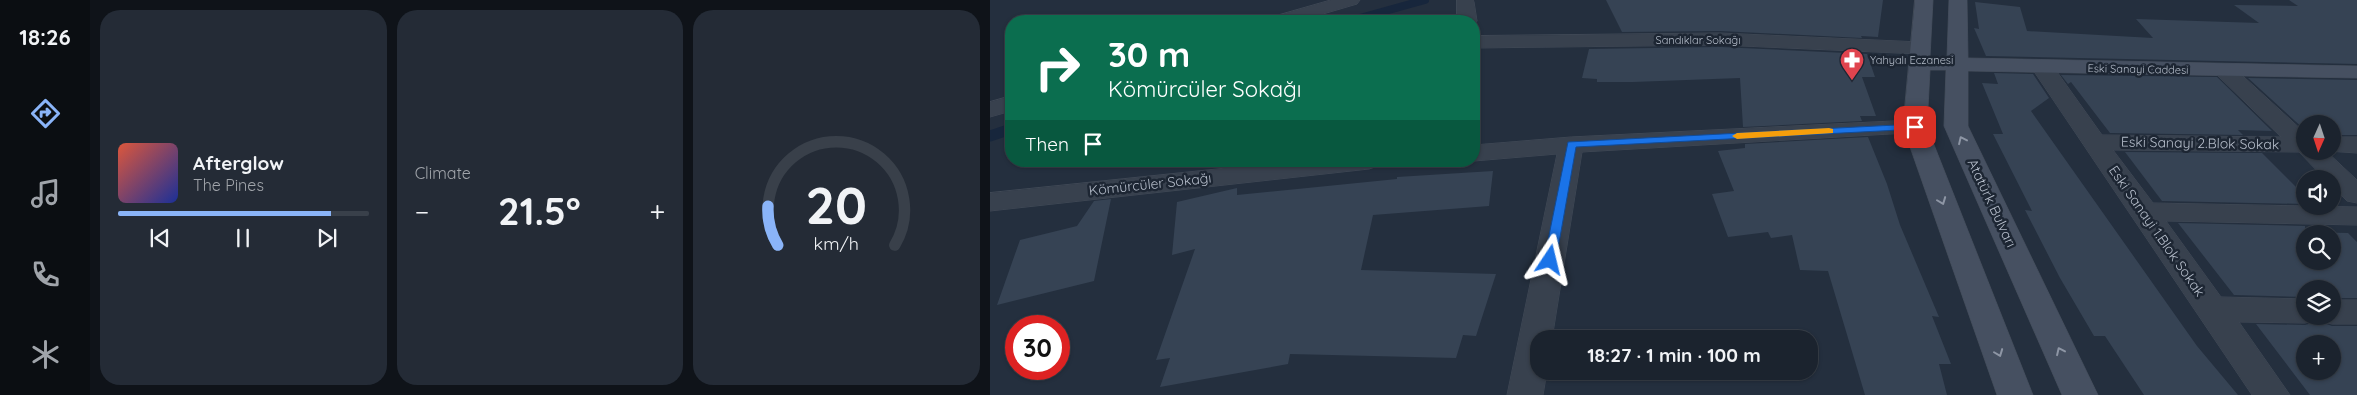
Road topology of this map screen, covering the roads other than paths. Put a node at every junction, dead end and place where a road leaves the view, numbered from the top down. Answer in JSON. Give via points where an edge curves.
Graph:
{"nodes":[{"id":1,"x":1351,"y":0,"type":"edge"},
{"id":2,"x":1924,"y":0,"type":"edge"},
{"id":3,"x":1958,"y":0,"type":"edge"},
{"id":4,"x":1465,"y":2,"type":"dead end"},
{"id":5,"x":1300,"y":15,"type":"edge"},
{"id":6,"x":1466,"y":15,"type":"edge"},
{"id":7,"x":1480,"y":43,"type":"edge"},
{"id":8,"x":1919,"y":56,"type":"junction"},
{"id":9,"x":1956,"y":64,"type":"junction"},
{"id":10,"x":2042,"y":67,"type":"junction"},
{"id":11,"x":2224,"y":71,"type":"junction"},
{"id":12,"x":2357,"y":72,"type":"edge"},
{"id":13,"x":1005,"y":105,"type":"edge"},
{"id":14,"x":990,"y":110,"type":"edge"},
{"id":15,"x":1915,"y":127,"type":"junction"},
{"id":16,"x":2296,"y":138,"type":"edge"},
{"id":17,"x":2095,"y":142,"type":"junction"},
{"id":18,"x":1571,"y":144,"type":"junction"},
{"id":19,"x":2341,"y":145,"type":"edge"},
{"id":20,"x":2357,"y":145,"type":"edge"},
{"id":21,"x":2296,"y":147,"type":"edge"},
{"id":22,"x":1480,"y":152,"type":"edge"},
{"id":23,"x":2320,"y":160,"type":"edge"},
{"id":24,"x":1276,"y":167,"type":"edge"},
{"id":25,"x":2357,"y":195,"type":"edge"},
{"id":26,"x":990,"y":202,"type":"edge"},
{"id":27,"x":2144,"y":212,"type":"junction"},
{"id":28,"x":2357,"y":216,"type":"edge"},
{"id":29,"x":2211,"y":308,"type":"junction"},
{"id":30,"x":2296,"y":311,"type":"edge"},
{"id":31,"x":2341,"y":312,"type":"edge"},
{"id":32,"x":2357,"y":312,"type":"edge"},
{"id":33,"x":1525,"y":395,"type":"edge"},
{"id":34,"x":2015,"y":395,"type":"edge"},
{"id":35,"x":2080,"y":395,"type":"edge"},
{"id":36,"x":2272,"y":395,"type":"edge"}],
"edges":[{"from":1,"to":5,"type":"street"},
{"from":2,"to":8,"type":"main road"},
{"from":3,"to":9,"type":"main road","name":"Atatürk Bulvarı"},
{"from":4,"to":6,"type":"street"},
{"from":7,"to":8,"type":"street","name":"Sandıklar Sokağı","via":[[1720,38]]},
{"from":8,"to":9,"type":"main road","name":"Eski Sanayi Caddesi"},
{"from":8,"to":15,"type":"main road"},
{"from":9,"to":10,"type":"main road","name":"Eski Sanayi Caddesi"},
{"from":35,"to":9,"type":"main road","name":"Atatürk Bulvarı","one_way":true,"via":[[1956,126]]},
{"from":10,"to":11,"type":"main road","name":"Eski Sanayi Caddesi"},
{"from":10,"to":17,"type":"street","name":"Eski Sanayi 1.Blok Sokak"},
{"from":11,"to":12,"type":"main road","name":"Eski Sanayi Caddesi"},
{"from":11,"to":16,"type":"street"},
{"from":13,"to":14,"type":"street"},
{"from":15,"to":18,"type":"street"},
{"from":15,"to":34,"type":"main road","one_way":true},
{"from":17,"to":21,"type":"street","name":"Eski Sanayi 2.Blok Sokak"},
{"from":17,"to":27,"type":"street","name":"Eski Sanayi 1.Blok Sokak"},
{"from":18,"to":22,"type":"street"},
{"from":18,"to":33,"type":"street"},
{"from":19,"to":20,"type":"street"},
{"from":23,"to":25,"type":"street"},
{"from":24,"to":26,"type":"street","name":"Kömürcüler Sokağı"},
{"from":27,"to":28,"type":"street"},
{"from":27,"to":29,"type":"street","name":"Eski Sanayi 1.Blok Sokak"},
{"from":29,"to":30,"type":"street"},
{"from":29,"to":36,"type":"street","name":"Eski Sanayi 1.Blok Sokak"},
{"from":31,"to":32,"type":"street"}]}
